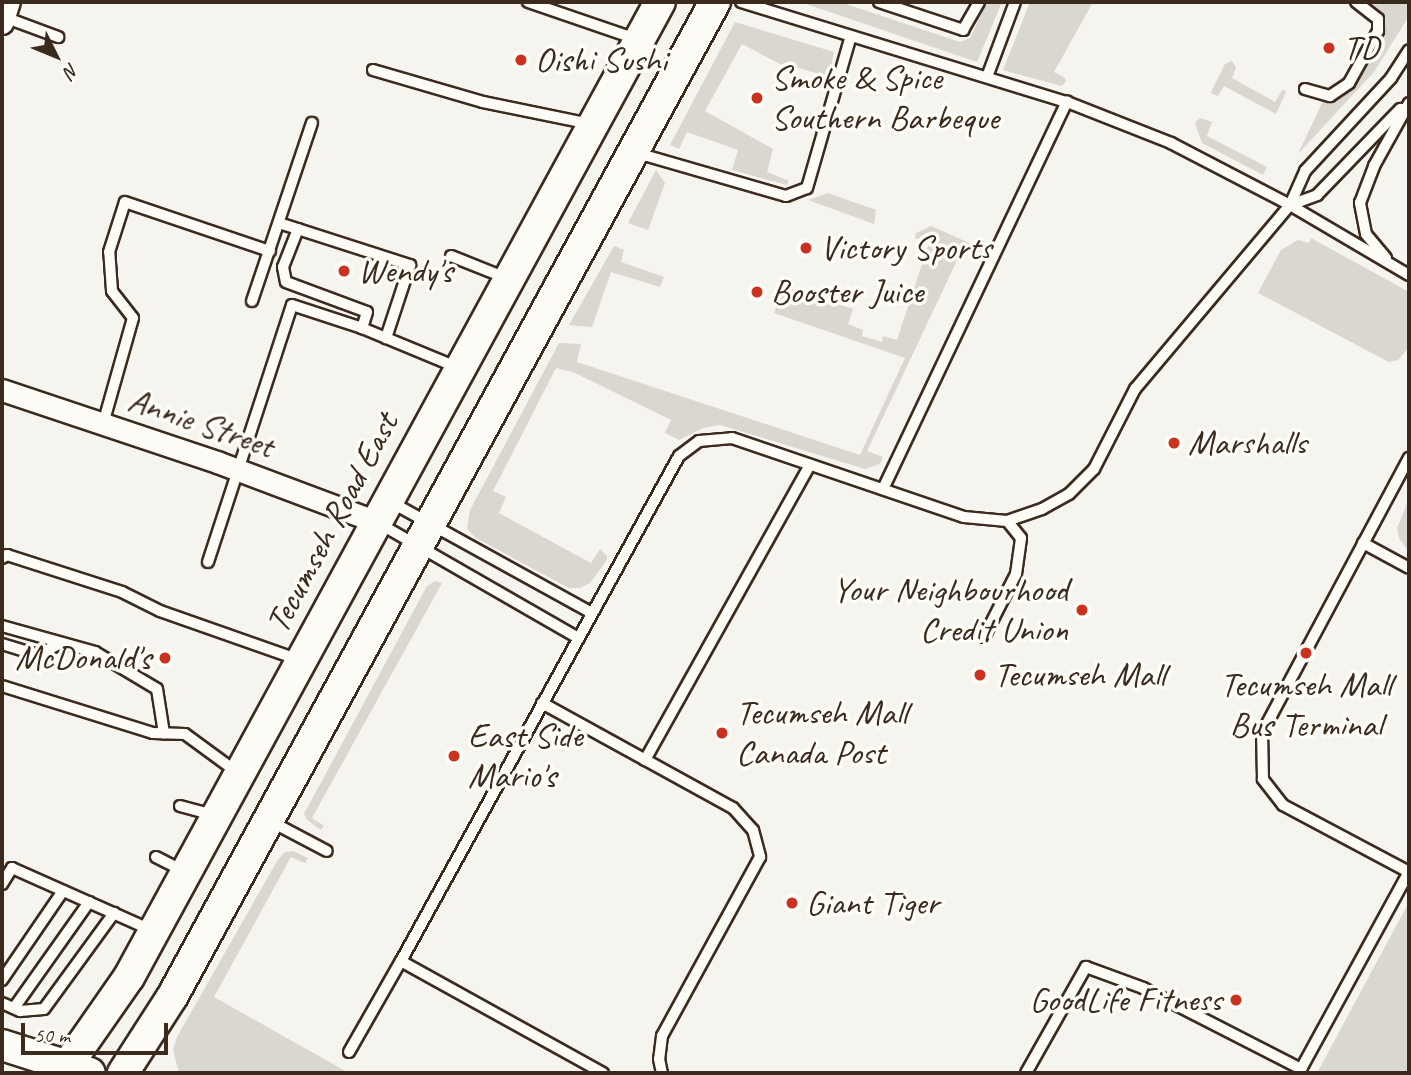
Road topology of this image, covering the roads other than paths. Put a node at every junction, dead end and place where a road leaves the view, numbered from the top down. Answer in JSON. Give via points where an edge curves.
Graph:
{"nodes":[{"id":1,"x":528,"y":2,"type":"edge"},
{"id":2,"x":660,"y":2,"type":"edge"},
{"id":3,"x":715,"y":2,"type":"edge"},
{"id":4,"x":741,"y":2,"type":"edge"},
{"id":5,"x":880,"y":2,"type":"edge"},
{"id":6,"x":979,"y":2,"type":"edge"},
{"id":7,"x":1015,"y":2,"type":"edge"},
{"id":8,"x":1356,"y":2,"type":"edge"},
{"id":9,"x":5,"y":14,"type":"edge"},
{"id":10,"x":851,"y":36,"type":"junction"},
{"id":11,"x":58,"y":37,"type":"dead end"},
{"id":12,"x":639,"y":40,"type":"junction"},
{"id":13,"x":1409,"y":50,"type":"edge"},
{"id":14,"x":373,"y":70,"type":"dead end"},
{"id":15,"x":987,"y":77,"type":"junction"},
{"id":16,"x":1304,"y":89,"type":"dead end"},
{"id":17,"x":1409,"y":101,"type":"edge"},
{"id":18,"x":1067,"y":102,"type":"junction"},
{"id":19,"x":312,"y":123,"type":"dead end"},
{"id":20,"x":593,"y":124,"type":"junction"},
{"id":21,"x":633,"y":152,"type":"junction"},
{"id":22,"x":1290,"y":205,"type":"junction"},
{"id":23,"x":279,"y":223,"type":"junction"},
{"id":24,"x":298,"y":229,"type":"junction"},
{"id":25,"x":270,"y":251,"type":"junction"},
{"id":26,"x":451,"y":256,"type":"dead end"},
{"id":27,"x":1390,"y":263,"type":"junction"},
{"id":28,"x":1409,"y":275,"type":"edge"},
{"id":29,"x":509,"y":279,"type":"junction"},
{"id":30,"x":252,"y":301,"type":"dead end"},
{"id":31,"x":362,"y":328,"type":"junction"},
{"id":32,"x":386,"y":338,"type":"junction"},
{"id":33,"x":460,"y":368,"type":"junction"},
{"id":34,"x":2,"y":390,"type":"edge"},
{"id":35,"x":103,"y":424,"type":"junction"},
{"id":36,"x":1409,"y":458,"type":"edge"},
{"id":37,"x":810,"y":465,"type":"junction"},
{"id":38,"x":238,"y":470,"type":"junction"},
{"id":39,"x":883,"y":489,"type":"junction"},
{"id":40,"x":383,"y":512,"type":"junction"},
{"id":41,"x":1007,"y":520,"type":"junction"},
{"id":42,"x":423,"y":536,"type":"junction"},
{"id":43,"x":1363,"y":543,"type":"junction"},
{"id":44,"x":2,"y":558,"type":"edge"},
{"id":45,"x":208,"y":562,"type":"dead end"},
{"id":46,"x":1409,"y":568,"type":"edge"},
{"id":47,"x":592,"y":612,"type":"junction"},
{"id":48,"x":2,"y":626,"type":"edge"},
{"id":49,"x":984,"y":637,"type":"dead end"},
{"id":50,"x":578,"y":638,"type":"junction"},
{"id":51,"x":59,"y":643,"type":"junction"},
{"id":52,"x":2,"y":644,"type":"edge"},
{"id":53,"x":301,"y":661,"type":"junction"},
{"id":54,"x":2,"y":686,"type":"edge"},
{"id":55,"x":542,"y":703,"type":"junction"},
{"id":56,"x":164,"y":733,"type":"junction"},
{"id":57,"x":645,"y":760,"type":"junction"},
{"id":58,"x":240,"y":774,"type":"junction"},
{"id":59,"x":180,"y":806,"type":"dead end"},
{"id":60,"x":217,"y":816,"type":"junction"},
{"id":61,"x":268,"y":820,"type":"junction"},
{"id":62,"x":327,"y":851,"type":"dead end"},
{"id":63,"x":156,"y":857,"type":"dead end"},
{"id":64,"x":7,"y":865,"type":"edge"},
{"id":65,"x":1409,"y":872,"type":"edge"},
{"id":66,"x":186,"y":873,"type":"junction"},
{"id":67,"x":2,"y":884,"type":"edge"},
{"id":68,"x":63,"y":891,"type":"junction"},
{"id":69,"x":89,"y":902,"type":"junction"},
{"id":70,"x":114,"y":913,"type":"junction"},
{"id":71,"x":154,"y":932,"type":"junction"},
{"id":72,"x":401,"y":961,"type":"junction"},
{"id":73,"x":2,"y":980,"type":"edge"},
{"id":74,"x":2,"y":1003,"type":"edge"},
{"id":75,"x":14,"y":1008,"type":"junction"},
{"id":76,"x":2,"y":1045,"type":"edge"},
{"id":77,"x":349,"y":1052,"type":"dead end"},
{"id":78,"x":73,"y":1070,"type":"edge"},
{"id":79,"x":1300,"y":1071,"type":"edge"},
{"id":80,"x":599,"y":1072,"type":"edge"},
{"id":81,"x":123,"y":1073,"type":"edge"},
{"id":82,"x":662,"y":1073,"type":"edge"},
{"id":83,"x":1026,"y":1073,"type":"edge"}],
"edges":[{"from":1,"to":12,"type":"lane"},
{"from":2,"to":12,"type":"main road","name":"Tecumseh Road East"},
{"from":3,"to":21,"type":"main road"},
{"from":4,"to":10,"type":"lane"},
{"from":5,"to":6,"type":"lane","via":[[963,30]]},
{"from":7,"to":15,"type":"lane"},
{"from":8,"to":16,"type":"lane","via":[[1378,19],[1378,31],[1349,83],[1331,96]]},
{"from":9,"to":11,"type":"lane"},
{"from":10,"to":15,"type":"lane"},
{"from":10,"to":21,"type":"lane","via":[[807,188],[786,196]]},
{"from":12,"to":20,"type":"main road","name":"Tecumseh Road East"},
{"from":13,"to":22,"type":"lane","via":[[1391,78],[1305,172]]},
{"from":14,"to":20,"type":"lane","via":[[483,102]]},
{"from":15,"to":18,"type":"lane"},
{"from":17,"to":22,"type":"lane","via":[[1317,195]]},
{"from":17,"to":27,"type":"lane","via":[[1360,203],[1366,234]]},
{"from":18,"to":22,"type":"lane","via":[[1171,143]]},
{"from":18,"to":39,"type":"lane"},
{"from":19,"to":23,"type":"lane"},
{"from":20,"to":29,"type":"main road","name":"Tecumseh Road East"},
{"from":21,"to":42,"type":"main road"},
{"from":22,"to":27,"type":"lane"},
{"from":22,"to":41,"type":"lane","via":[[1135,389],[1094,469],[1069,494]]},
{"from":23,"to":24,"type":"lane"},
{"from":23,"to":25,"type":"lane"},
{"from":24,"to":31,"type":"lane","via":[[283,267],[286,282],[367,312]]},
{"from":24,"to":32,"type":"lane","via":[[410,265]]},
{"from":25,"to":30,"type":"lane"},
{"from":25,"to":35,"type":"lane","via":[[125,202],[109,251],[111,291],[133,318]]},
{"from":26,"to":29,"type":"lane"},
{"from":27,"to":28,"type":"lane"},
{"from":29,"to":33,"type":"main road","name":"Tecumseh Road East"},
{"from":31,"to":32,"type":"lane"},
{"from":31,"to":38,"type":"lane","via":[[292,305]]},
{"from":32,"to":33,"type":"lane"},
{"from":33,"to":40,"type":"main road","name":"Tecumseh Road East"},
{"from":34,"to":35,"type":"street","name":"Annie Street"},
{"from":35,"to":38,"type":"street","name":"Annie Street"},
{"from":36,"to":43,"type":"lane"},
{"from":37,"to":39,"type":"lane"},
{"from":37,"to":47,"type":"lane","via":[[732,438],[699,441],[679,456]]},
{"from":37,"to":57,"type":"lane"},
{"from":38,"to":40,"type":"street","name":"Annie Street"},
{"from":38,"to":45,"type":"lane"},
{"from":39,"to":41,"type":"lane","via":[[964,517]]},
{"from":40,"to":42,"type":"lane"},
{"from":40,"to":42,"type":"lane"},
{"from":40,"to":53,"type":"main road","name":"Tecumseh Road East"},
{"from":41,"to":49,"type":"lane","via":[[1021,538],[1016,574]]},
{"from":42,"to":47,"type":"lane"},
{"from":42,"to":50,"type":"lane"},
{"from":42,"to":61,"type":"main road"},
{"from":43,"to":46,"type":"lane"},
{"from":43,"to":65,"type":"lane","via":[[1262,733],[1263,779],[1283,805]]},
{"from":44,"to":53,"type":"lane","via":[[8,555],[122,592],[160,611]]},
{"from":47,"to":50,"type":"lane"},
{"from":48,"to":51,"type":"lane"},
{"from":50,"to":55,"type":"lane"},
{"from":51,"to":52,"type":"lane","via":[[38,655]]},
{"from":51,"to":56,"type":"lane","via":[[95,652],[157,689]]},
{"from":53,"to":58,"type":"main road","name":"Tecumseh Road East"},
{"from":54,"to":56,"type":"lane"},
{"from":55,"to":57,"type":"lane"},
{"from":55,"to":72,"type":"lane"},
{"from":56,"to":58,"type":"lane","via":[[185,733]]},
{"from":57,"to":82,"type":"lane","via":[[733,808],[753,830],[760,857],[663,1035]]},
{"from":58,"to":60,"type":"main road","name":"Tecumseh Road East"},
{"from":59,"to":60,"type":"lane"},
{"from":60,"to":66,"type":"main road","name":"Tecumseh Road East"},
{"from":61,"to":62,"type":"lane"},
{"from":61,"to":81,"type":"main road","via":[[172,997]]},
{"from":63,"to":66,"type":"lane"},
{"from":64,"to":67,"type":"lane"},
{"from":64,"to":68,"type":"lane"},
{"from":65,"to":79,"type":"lane"},
{"from":66,"to":71,"type":"main road","name":"Tecumseh Road East"},
{"from":68,"to":69,"type":"lane"},
{"from":68,"to":73,"type":"lane"},
{"from":69,"to":70,"type":"lane"},
{"from":69,"to":75,"type":"lane"},
{"from":70,"to":71,"type":"lane"},
{"from":70,"to":75,"type":"lane","via":[[44,1009]]},
{"from":71,"to":78,"type":"main road","name":"Tecumseh Road East"},
{"from":72,"to":77,"type":"lane"},
{"from":72,"to":80,"type":"lane"},
{"from":74,"to":75,"type":"lane"},
{"from":76,"to":78,"type":"main road"},
{"from":79,"to":83,"type":"lane","via":[[1143,988],[1086,967]]}]}
